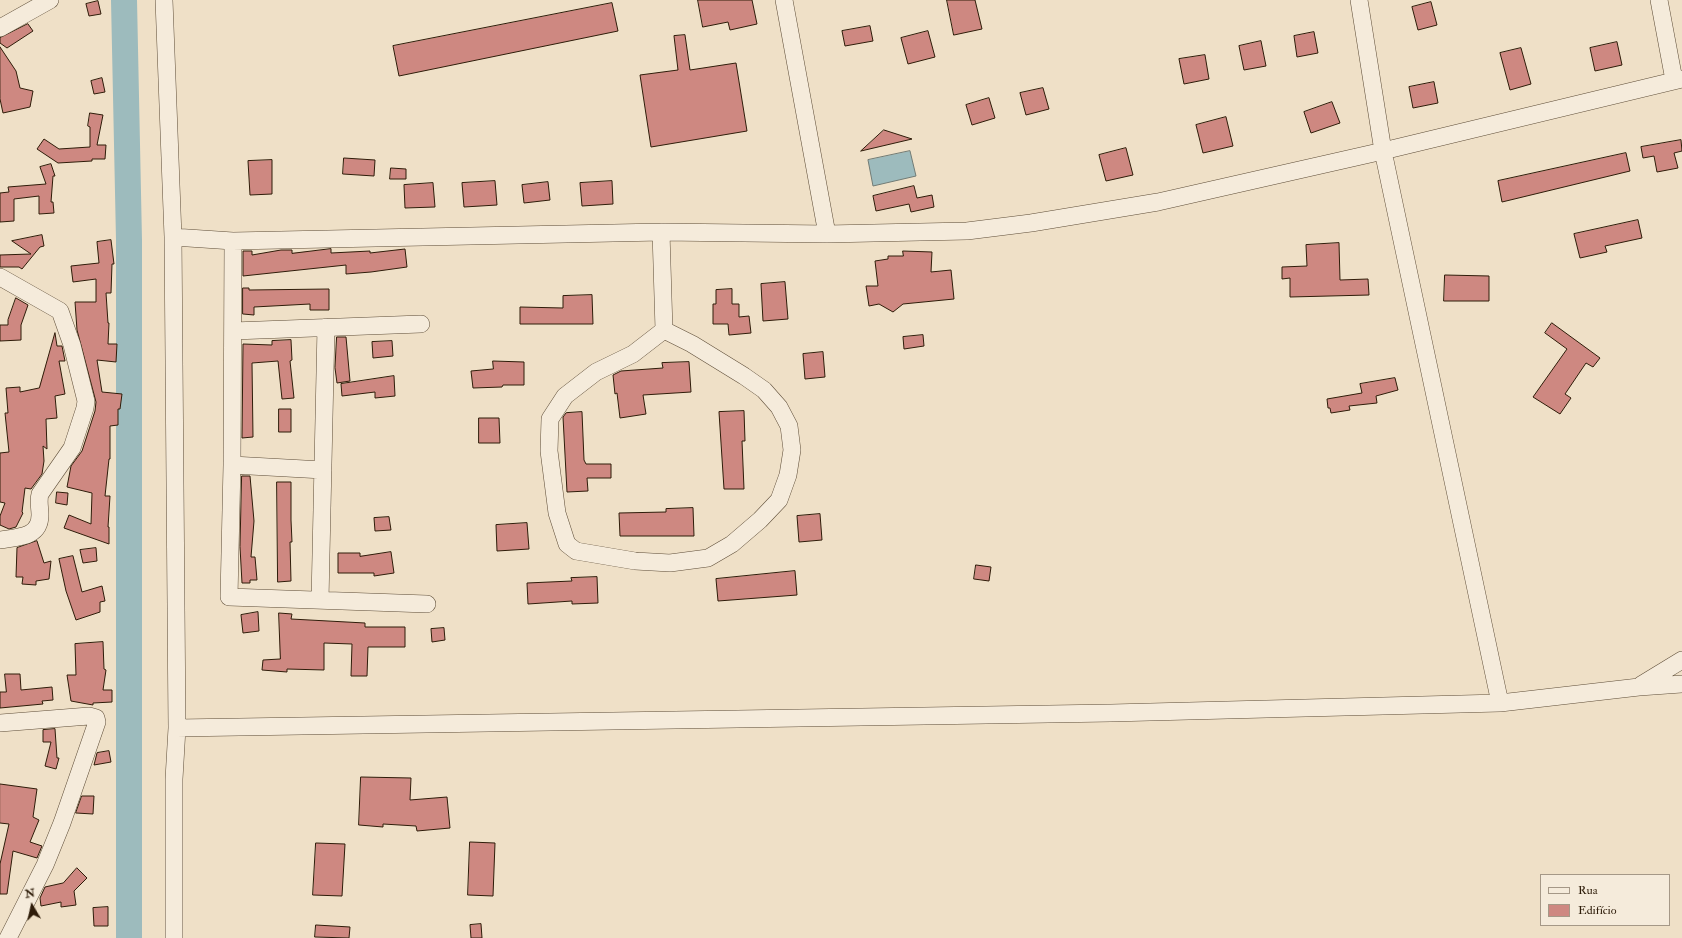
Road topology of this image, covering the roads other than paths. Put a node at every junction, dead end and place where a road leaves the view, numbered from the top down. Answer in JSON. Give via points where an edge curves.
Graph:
{"nodes":[{"id":1,"x":50,"y":0,"type":"edge"},
{"id":2,"x":164,"y":0,"type":"edge"},
{"id":3,"x":784,"y":0,"type":"edge"},
{"id":4,"x":1359,"y":0,"type":"edge"},
{"id":5,"x":1659,"y":0,"type":"edge"},
{"id":6,"x":0,"y":28,"type":"edge"},
{"id":7,"x":1678,"y":80,"type":"edge"},
{"id":8,"x":1383,"y":151,"type":"junction"},
{"id":9,"x":661,"y":232,"type":"junction"},
{"id":10,"x":827,"y":234,"type":"junction"},
{"id":11,"x":173,"y":237,"type":"junction"},
{"id":12,"x":233,"y":240,"type":"junction"},
{"id":13,"x":0,"y":277,"type":"edge"},
{"id":14,"x":421,"y":324,"type":"dead end"},
{"id":15,"x":326,"y":327,"type":"junction"},
{"id":16,"x":664,"y":330,"type":"junction"},
{"id":17,"x":233,"y":331,"type":"junction"},
{"id":18,"x":232,"y":465,"type":"junction"},
{"id":19,"x":323,"y":470,"type":"junction"},
{"id":20,"x":0,"y":540,"type":"edge"},
{"id":21,"x":320,"y":600,"type":"junction"},
{"id":22,"x":427,"y":604,"type":"dead end"},
{"id":23,"x":1682,"y":660,"type":"edge"},
{"id":24,"x":1682,"y":684,"type":"edge"},
{"id":25,"x":1639,"y":686,"type":"junction"},
{"id":26,"x":1500,"y":703,"type":"junction"},
{"id":27,"x":0,"y":723,"type":"edge"},
{"id":28,"x":177,"y":728,"type":"junction"},
{"id":29,"x":8,"y":938,"type":"edge"},
{"id":30,"x":174,"y":938,"type":"edge"}],
"edges":[{"from":1,"to":6,"type":"street"},
{"from":2,"to":11,"type":"street"},
{"from":3,"to":10,"type":"street"},
{"from":4,"to":8,"type":"street"},
{"from":5,"to":7,"type":"street"},
{"from":7,"to":8,"type":"street"},
{"from":8,"to":10,"type":"street","via":[[1158,202],[1031,224],[967,232]]},
{"from":8,"to":26,"type":"street"},
{"from":9,"to":10,"type":"street"},
{"from":9,"to":12,"type":"street"},
{"from":9,"to":16,"type":"street"},
{"from":11,"to":12,"type":"street"},
{"from":11,"to":28,"type":"street"},
{"from":12,"to":17,"type":"street"},
{"from":13,"to":20,"type":"street","via":[[60,311],[72,345],[86,401],[72,448],[40,494],[38,526],[30,535]]},
{"from":14,"to":15,"type":"street"},
{"from":15,"to":17,"type":"street"},
{"from":15,"to":19,"type":"street"},
{"from":16,"to":16,"type":"street","via":[[744,376],[764,390],[779,407],[789,426],[792,450],[788,475],[779,500],[732,544],[708,558],[670,563],[635,561],[576,551],[567,544],[557,513],[549,451],[550,419],[565,396],[596,372],[633,354]]},
{"from":17,"to":18,"type":"street"},
{"from":18,"to":19,"type":"street"},
{"from":18,"to":21,"type":"street","via":[[228,598]]},
{"from":19,"to":21,"type":"street"},
{"from":21,"to":22,"type":"street"},
{"from":23,"to":25,"type":"street"},
{"from":24,"to":25,"type":"street"},
{"from":25,"to":26,"type":"street"},
{"from":26,"to":28,"type":"street","via":[[1095,714]]},
{"from":27,"to":29,"type":"street","via":[[89,716],[96,718],[97,722],[45,865]]},
{"from":28,"to":30,"type":"street","via":[[174,779]]}]}
